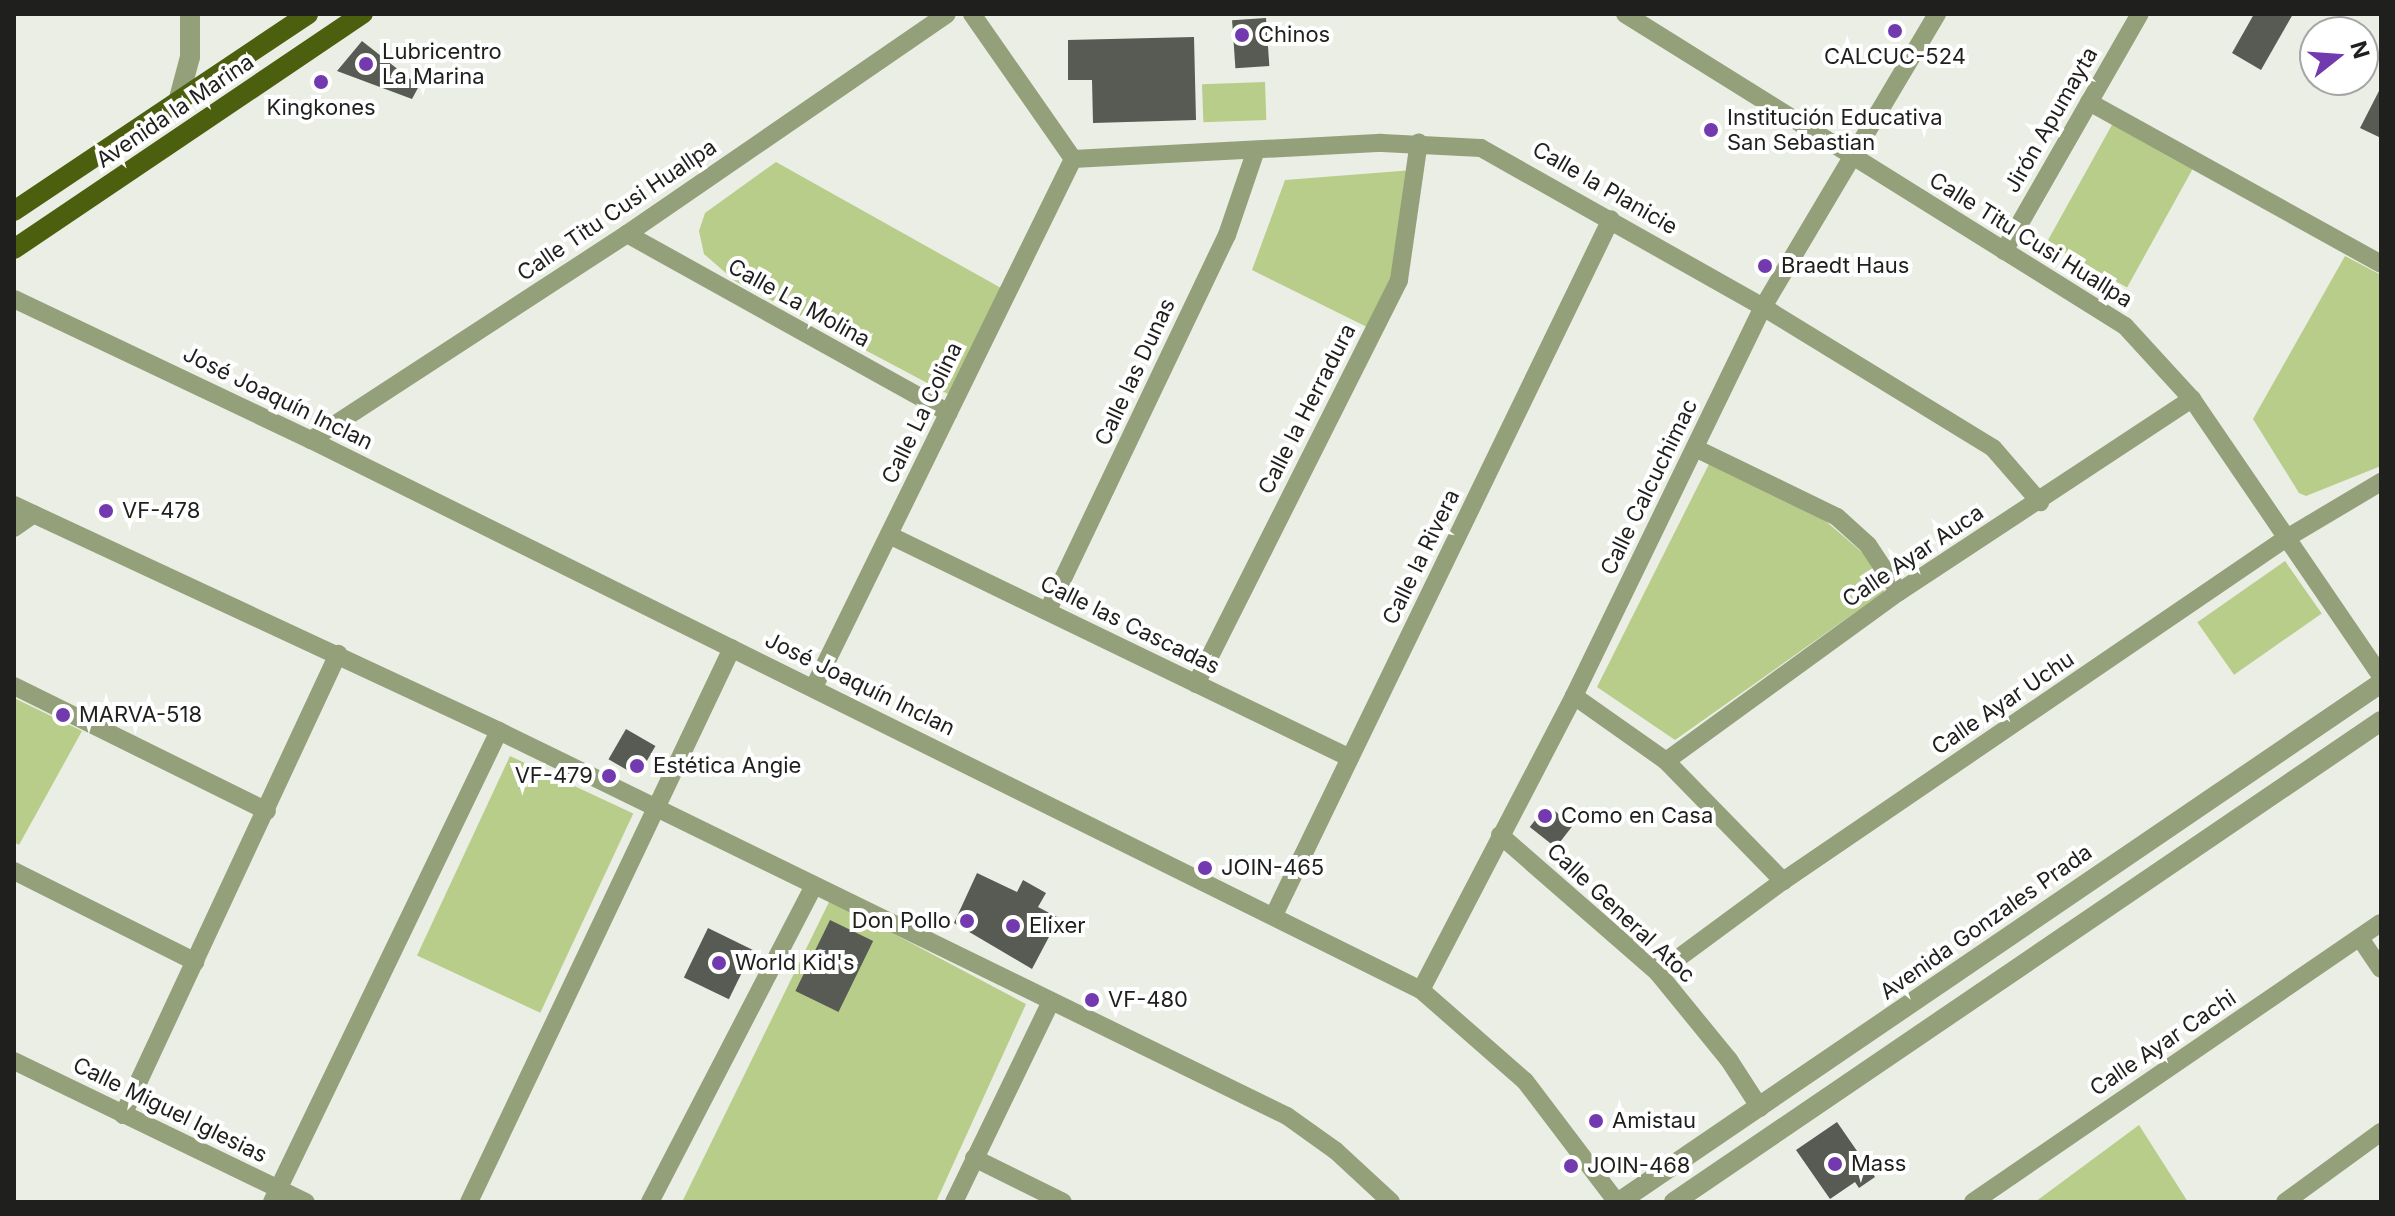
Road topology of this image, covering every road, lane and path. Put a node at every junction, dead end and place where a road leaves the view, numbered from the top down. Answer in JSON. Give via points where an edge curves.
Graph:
{"nodes":[{"id":1,"x":190,"y":14,"type":"edge"},
{"id":2,"x":308,"y":14,"type":"edge"},
{"id":3,"x":363,"y":14,"type":"edge"},
{"id":4,"x":947,"y":14,"type":"edge"},
{"id":5,"x":972,"y":14,"type":"edge"},
{"id":6,"x":1625,"y":14,"type":"edge"},
{"id":7,"x":1937,"y":14,"type":"edge"},
{"id":8,"x":2140,"y":14,"type":"edge"},
{"id":9,"x":178,"y":102,"type":"junction"},
{"id":10,"x":2089,"y":102,"type":"junction"},
{"id":11,"x":1419,"y":142,"type":"junction"},
{"id":12,"x":1256,"y":150,"type":"junction"},
{"id":13,"x":1850,"y":157,"type":"junction"},
{"id":14,"x":1073,"y":159,"type":"junction"},
{"id":15,"x":14,"y":211,"type":"edge"},
{"id":16,"x":1611,"y":219,"type":"junction"},
{"id":17,"x":627,"y":234,"type":"junction"},
{"id":18,"x":14,"y":249,"type":"edge"},
{"id":19,"x":2004,"y":251,"type":"junction"},
{"id":20,"x":2381,"y":264,"type":"edge"},
{"id":21,"x":14,"y":299,"type":"edge"},
{"id":22,"x":1763,"y":307,"type":"junction"},
{"id":23,"x":2192,"y":399,"type":"junction"},
{"id":24,"x":948,"y":413,"type":"junction"},
{"id":25,"x":311,"y":440,"type":"junction"},
{"id":26,"x":1695,"y":448,"type":"junction"},
{"id":27,"x":2381,"y":482,"type":"edge"},
{"id":28,"x":2040,"y":502,"type":"junction"},
{"id":29,"x":14,"y":505,"type":"edge"},
{"id":30,"x":34,"y":514,"type":"junction"},
{"id":31,"x":14,"y":528,"type":"edge"},
{"id":32,"x":889,"y":535,"type":"junction"},
{"id":33,"x":2285,"y":539,"type":"junction"},
{"id":34,"x":1899,"y":592,"type":"junction"},
{"id":35,"x":1048,"y":610,"type":"junction"},
{"id":36,"x":732,"y":648,"type":"junction"},
{"id":37,"x":338,"y":654,"type":"junction"},
{"id":38,"x":2381,"y":676,"type":"edge"},
{"id":39,"x":2381,"y":683,"type":"edge"},
{"id":40,"x":1196,"y":684,"type":"junction"},
{"id":41,"x":14,"y":686,"type":"edge"},
{"id":42,"x":814,"y":687,"type":"junction"},
{"id":43,"x":1574,"y":696,"type":"junction"},
{"id":44,"x":2381,"y":721,"type":"edge"},
{"id":45,"x":499,"y":731,"type":"junction"},
{"id":46,"x":1350,"y":758,"type":"junction"},
{"id":47,"x":1666,"y":761,"type":"junction"},
{"id":48,"x":652,"y":809,"type":"junction"},
{"id":49,"x":267,"y":811,"type":"junction"},
{"id":50,"x":1500,"y":835,"type":"junction"},
{"id":51,"x":14,"y":871,"type":"edge"},
{"id":52,"x":1783,"y":881,"type":"junction"},
{"id":53,"x":813,"y":888,"type":"junction"},
{"id":54,"x":1274,"y":915,"type":"junction"},
{"id":55,"x":2381,"y":923,"type":"edge"},
{"id":56,"x":2360,"y":938,"type":"junction"},
{"id":57,"x":196,"y":962,"type":"junction"},
{"id":58,"x":2381,"y":969,"type":"edge"},
{"id":59,"x":1658,"y":973,"type":"junction"},
{"id":60,"x":1421,"y":990,"type":"junction"},
{"id":61,"x":1050,"y":1003,"type":"junction"},
{"id":62,"x":14,"y":1061,"type":"edge"},
{"id":63,"x":1760,"y":1108,"type":"junction"},
{"id":64,"x":123,"y":1115,"type":"junction"},
{"id":65,"x":2381,"y":1132,"type":"edge"},
{"id":66,"x":974,"y":1158,"type":"junction"},
{"id":67,"x":275,"y":1195,"type":"edge"},
{"id":68,"x":306,"y":1202,"type":"edge"},
{"id":69,"x":469,"y":1202,"type":"edge"},
{"id":70,"x":650,"y":1202,"type":"edge"},
{"id":71,"x":954,"y":1202,"type":"edge"},
{"id":72,"x":1063,"y":1202,"type":"edge"},
{"id":73,"x":1391,"y":1202,"type":"edge"},
{"id":74,"x":1618,"y":1202,"type":"edge"},
{"id":75,"x":1674,"y":1202,"type":"edge"},
{"id":76,"x":1973,"y":1202,"type":"edge"},
{"id":77,"x":2285,"y":1202,"type":"edge"}],
"edges":[{"from":1,"to":9,"type":"street","via":[[190,57]]},
{"from":2,"to":9,"type":"main road","name":"Avenida la Marina"},
{"from":3,"to":18,"type":"main road","name":"Avenida la Marina"},
{"from":4,"to":17,"type":"street","name":"Calle Titu Cusi Huallpa"},
{"from":5,"to":14,"type":"street"},
{"from":6,"to":13,"type":"street","name":"Calle Titu Cusi Huallpa"},
{"from":7,"to":13,"type":"street","name":"Calle Calcuchimac"},
{"from":8,"to":10,"type":"street","name":"Jirón Apumayta"},
{"from":9,"to":15,"type":"main road","name":"Avenida la Marina"},
{"from":10,"to":19,"type":"street","name":"Jirón Apumayta"},
{"from":10,"to":20,"type":"street"},
{"from":11,"to":12,"type":"street","name":"Calle la Planicie"},
{"from":11,"to":16,"type":"street","name":"Calle la Planicie","via":[[1461,144],[1501,156]]},
{"from":11,"to":40,"type":"street","name":"Calle la Herradura","via":[[1399,280]]},
{"from":12,"to":14,"type":"street","name":"Calle la Planicie"},
{"from":12,"to":35,"type":"street","name":"Calle las Dunas","via":[[1227,235]]},
{"from":13,"to":19,"type":"street","name":"Calle Titu Cusi Huallpa"},
{"from":13,"to":22,"type":"street","name":"Calle Calcuchimac"},
{"from":14,"to":24,"type":"street","name":"Calle La Colina"},
{"from":16,"to":22,"type":"street","name":"Calle la Planicie"},
{"from":16,"to":46,"type":"street","name":"Calle la Rivera"},
{"from":17,"to":24,"type":"street","name":"Calle La Molina"},
{"from":17,"to":25,"type":"street","name":"Calle Titu Cusi Huallpa"},
{"from":19,"to":23,"type":"street","name":"Calle Titu Cusi Huallpa","via":[[2125,326]]},
{"from":21,"to":25,"type":"street","name":"José Joaquín Inclan"},
{"from":22,"to":26,"type":"street","name":"Calle Calcuchimac"},
{"from":22,"to":28,"type":"street","name":"Calle la Planicie","via":[[1993,448]]},
{"from":23,"to":28,"type":"street","name":"Calle Ayar Auca"},
{"from":23,"to":33,"type":"street","name":"Calle Titu Cusi Huallpa"},
{"from":24,"to":32,"type":"street","name":"Calle La Colina"},
{"from":25,"to":36,"type":"street","name":"José Joaquín Inclan"},
{"from":26,"to":34,"type":"street","via":[[1837,517],[1868,545]]},
{"from":26,"to":43,"type":"street","name":"Calle Calcuchimac"},
{"from":27,"to":33,"type":"street","name":"Calle Ayar Uchu"},
{"from":28,"to":34,"type":"street","name":"Calle Ayar Auca"},
{"from":29,"to":30,"type":"street"},
{"from":30,"to":31,"type":"street"},
{"from":30,"to":37,"type":"street"},
{"from":32,"to":35,"type":"street","name":"Calle las Cascadas"},
{"from":32,"to":42,"type":"street","name":"Calle La Colina"},
{"from":33,"to":38,"type":"street","name":"Calle Titu Cusi Huallpa"},
{"from":33,"to":52,"type":"street","name":"Calle Ayar Uchu"},
{"from":34,"to":47,"type":"street","name":"Calle Ayar Auca"},
{"from":35,"to":40,"type":"street","name":"Calle las Cascadas"},
{"from":36,"to":42,"type":"street","name":"José Joaquín Inclan"},
{"from":36,"to":48,"type":"street"},
{"from":37,"to":45,"type":"street"},
{"from":37,"to":49,"type":"street"},
{"from":39,"to":63,"type":"street","name":"Avenida Gonzales Prada"},
{"from":40,"to":46,"type":"street","name":"Calle las Cascadas"},
{"from":41,"to":49,"type":"street"},
{"from":42,"to":54,"type":"street","name":"José Joaquín Inclan"},
{"from":43,"to":47,"type":"street"},
{"from":43,"to":50,"type":"street","name":"Calle Calcuchimac"},
{"from":44,"to":75,"type":"street"},
{"from":45,"to":48,"type":"street"},
{"from":45,"to":67,"type":"street"},
{"from":46,"to":54,"type":"street","name":"Calle la Rivera"},
{"from":47,"to":52,"type":"street"},
{"from":48,"to":53,"type":"street"},
{"from":48,"to":69,"type":"street"},
{"from":49,"to":57,"type":"street"},
{"from":50,"to":59,"type":"street","name":"Calle General Atoc"},
{"from":50,"to":60,"type":"street","name":"Calle Calcuchimac"},
{"from":51,"to":57,"type":"street"},
{"from":52,"to":59,"type":"street","name":"Calle Ayar Uchu"},
{"from":53,"to":61,"type":"street"},
{"from":53,"to":70,"type":"street"},
{"from":54,"to":60,"type":"street","name":"José Joaquín Inclan"},
{"from":55,"to":56,"type":"street","name":"Calle Ayar Cachi"},
{"from":56,"to":58,"type":"street"},
{"from":56,"to":76,"type":"street","name":"Calle Ayar Cachi"},
{"from":57,"to":64,"type":"street"},
{"from":59,"to":63,"type":"street","name":"Calle General Atoc","via":[[1729,1060]]},
{"from":60,"to":74,"type":"street","name":"José Joaquín Inclan","via":[[1525,1081]]},
{"from":61,"to":66,"type":"street"},
{"from":61,"to":73,"type":"street","via":[[1287,1116],[1336,1151]]},
{"from":62,"to":64,"type":"street","name":"Calle Miguel Iglesias"},
{"from":63,"to":74,"type":"street","name":"Avenida Gonzales Prada"},
{"from":64,"to":67,"type":"street","name":"Calle Miguel Iglesias"},
{"from":65,"to":77,"type":"street"},
{"from":66,"to":71,"type":"street"},
{"from":66,"to":72,"type":"street"},
{"from":67,"to":68,"type":"street","name":"Calle Miguel Iglesias"}]}
